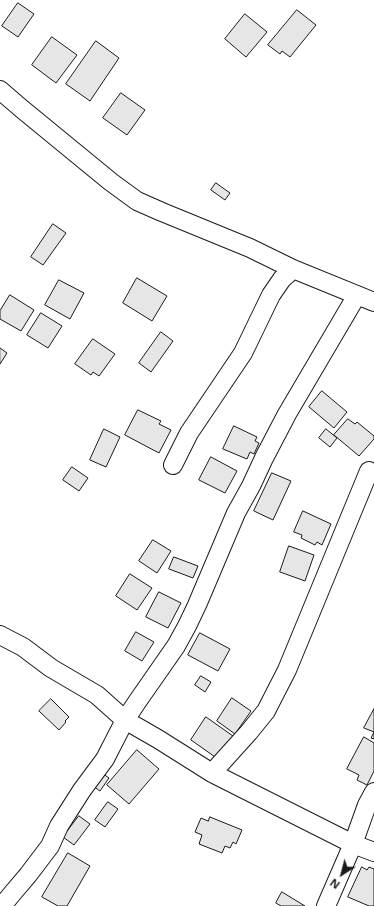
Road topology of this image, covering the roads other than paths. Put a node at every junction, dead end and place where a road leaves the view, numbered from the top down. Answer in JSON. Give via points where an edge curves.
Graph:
{"nodes":[{"id":1,"x":0,"y":90,"type":"edge"},
{"id":2,"x":293,"y":269,"type":"junction"},
{"id":3,"x":357,"y":295,"type":"junction"},
{"id":4,"x":374,"y":302,"type":"edge"},
{"id":5,"x":173,"y":465,"type":"dead end"},
{"id":6,"x":369,"y":471,"type":"dead end"},
{"id":7,"x":0,"y":636,"type":"edge"},
{"id":8,"x":125,"y":720,"type":"junction"},
{"id":9,"x":212,"y":773,"type":"junction"},
{"id":10,"x":374,"y":792,"type":"edge"},
{"id":11,"x":353,"y":844,"type":"junction"},
{"id":12,"x":374,"y":852,"type":"edge"},
{"id":13,"x":2,"y":906,"type":"edge"},
{"id":14,"x":326,"y":906,"type":"edge"}],
"edges":[{"from":1,"to":2,"type":"street","via":[[137,201],[250,248]]},
{"from":2,"to":3,"type":"street"},
{"from":2,"to":5,"type":"street","via":[[271,295],[243,353],[189,433]]},
{"from":3,"to":4,"type":"street"},
{"from":3,"to":8,"type":"street","via":[[264,458],[236,513],[188,626]]},
{"from":6,"to":9,"type":"street","via":[[287,670],[266,711]]},
{"from":7,"to":8,"type":"street","via":[[23,647],[51,668],[97,696]]},
{"from":8,"to":9,"type":"street"},
{"from":8,"to":13,"type":"street","via":[[105,759],[59,826],[50,846]]},
{"from":9,"to":11,"type":"street"},
{"from":10,"to":11,"type":"street"},
{"from":11,"to":12,"type":"street"},
{"from":11,"to":14,"type":"street"}]}
